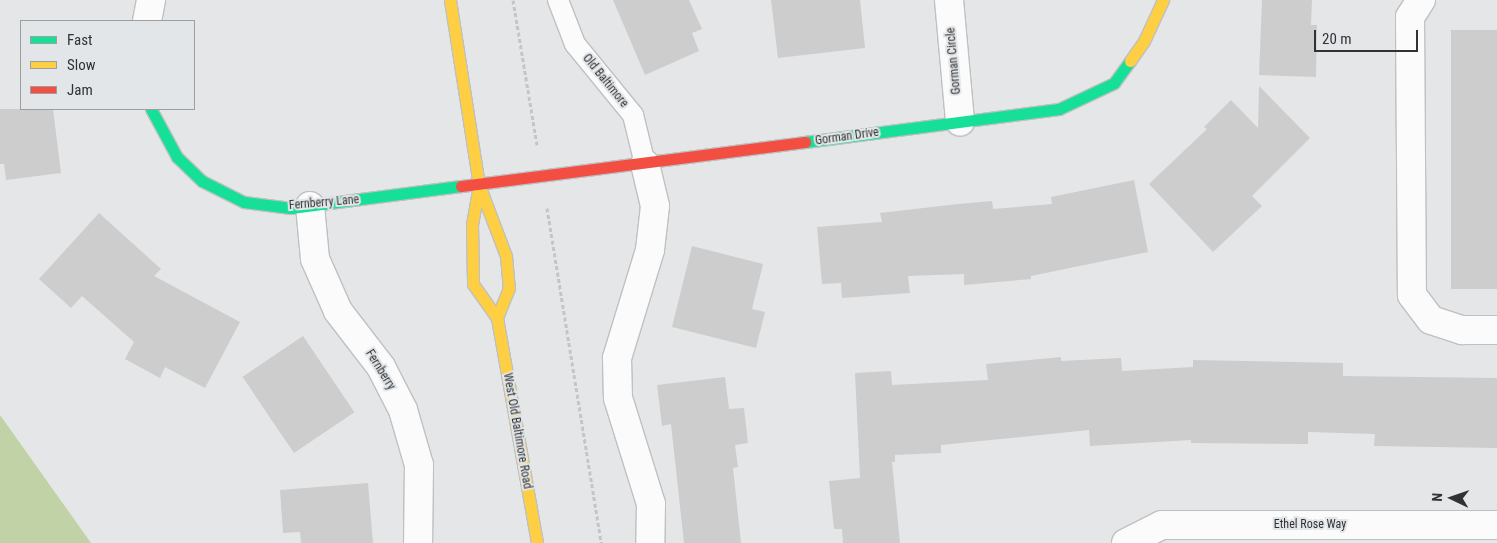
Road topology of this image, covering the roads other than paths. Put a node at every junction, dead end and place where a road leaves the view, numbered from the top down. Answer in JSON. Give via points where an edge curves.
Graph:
{"nodes":[{"id":1,"x":152,"y":0,"type":"edge"},
{"id":2,"x":450,"y":0,"type":"edge"},
{"id":3,"x":558,"y":0,"type":"edge"},
{"id":4,"x":949,"y":0,"type":"edge"},
{"id":5,"x":1163,"y":0,"type":"edge"},
{"id":6,"x":1421,"y":0,"type":"edge"},
{"id":7,"x":147,"y":20,"type":"edge"},
{"id":8,"x":152,"y":110,"type":"edge"},
{"id":9,"x":960,"y":122,"type":"junction"},
{"id":10,"x":645,"y":164,"type":"junction"},
{"id":11,"x":480,"y":185,"type":"junction"},
{"id":12,"x":310,"y":206,"type":"junction"},
{"id":13,"x":497,"y":318,"type":"junction"},
{"id":14,"x":1497,"y":330,"type":"edge"},
{"id":15,"x":1497,"y":525,"type":"edge"},
{"id":16,"x":418,"y":543,"type":"edge"},
{"id":17,"x":537,"y":543,"type":"edge"},
{"id":18,"x":650,"y":543,"type":"edge"},
{"id":19,"x":1126,"y":543,"type":"edge"}],
"edges":[{"from":1,"to":7,"type":"street"},
{"from":2,"to":11,"type":"street","name":"West Old Baltimore Road"},
{"from":3,"to":10,"type":"lane","name":"Old Baltimore","via":[[575,44],[633,115]]},
{"from":4,"to":9,"type":"street","name":"Gorman Circle"},
{"from":5,"to":9,"type":"street","name":"Gorman Drive","via":[[1144,41],[1114,83],[1059,109]]},
{"from":6,"to":14,"type":"street","via":[[1410,17],[1412,296],[1431,320],[1462,330]]},
{"from":8,"to":12,"type":"street","name":"Fernberry Lane","via":[[177,156],[202,181],[244,202],[291,208]]},
{"from":9,"to":10,"type":"street","name":"Gorman Drive"},
{"from":10,"to":11,"type":"street","name":"Gorman Drive"},
{"from":10,"to":18,"type":"street","via":[[655,206],[650,250],[617,358],[618,398],[651,504]]},
{"from":11,"to":12,"type":"street","name":"Fernberry Lane"},
{"from":11,"to":13,"type":"street","name":"West Old Baltimore Road","via":[[506,256],[509,288]]},
{"from":11,"to":13,"type":"street","name":"West Old Baltimore Road","via":[[472,224],[473,284]]},
{"from":12,"to":16,"type":"street","name":"Fernberry","via":[[316,259],[338,311],[381,367],[403,410],[419,465]]},
{"from":13,"to":17,"type":"street","name":"West Old Baltimore Road"},
{"from":15,"to":19,"type":"street","name":"Ethel Rose Way","via":[[1162,525]]}]}
